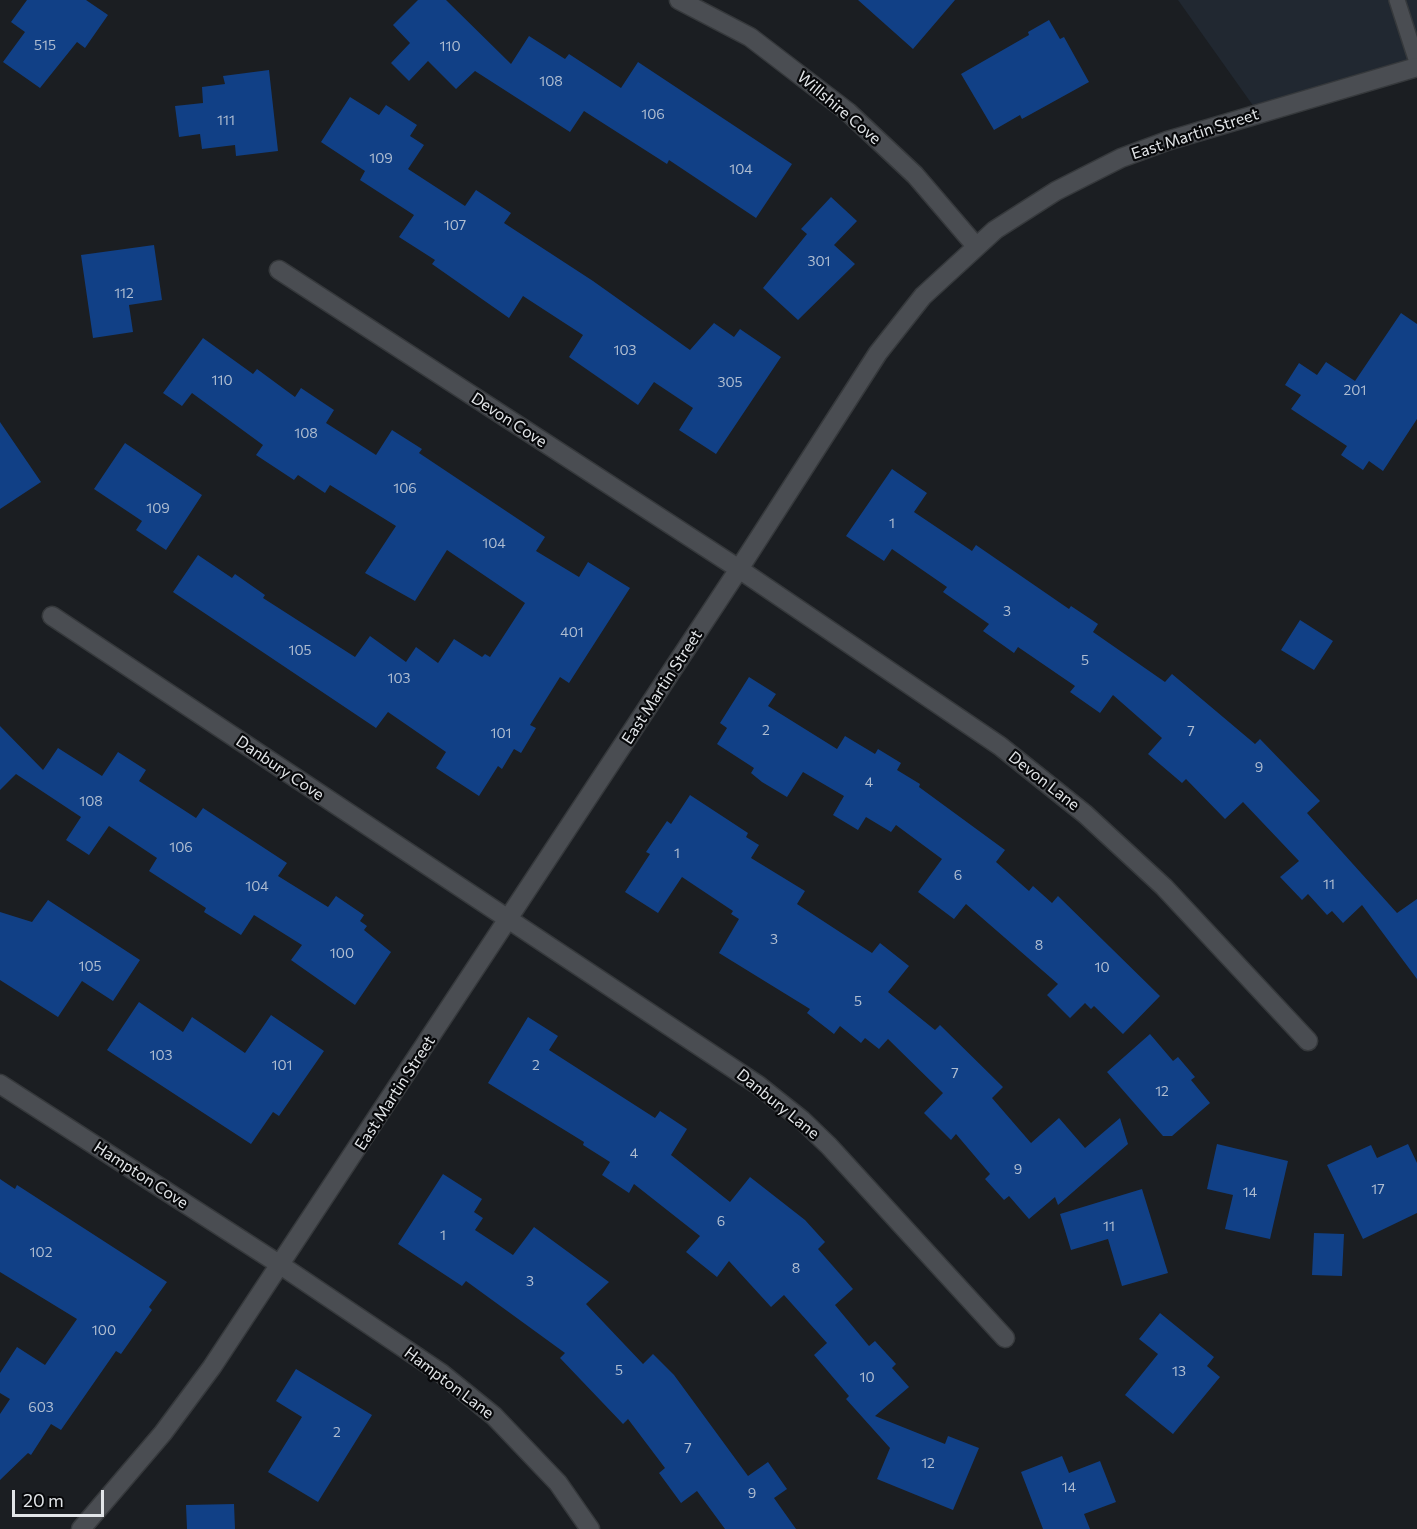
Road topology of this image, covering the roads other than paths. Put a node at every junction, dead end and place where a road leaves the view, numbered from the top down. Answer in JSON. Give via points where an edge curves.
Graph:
{"nodes":[{"id":1,"x":679,"y":0,"type":"edge"},
{"id":2,"x":1396,"y":0,"type":"edge"},
{"id":3,"x":1417,"y":62,"type":"edge"},
{"id":4,"x":1417,"y":68,"type":"edge"},
{"id":5,"x":975,"y":245,"type":"junction"},
{"id":6,"x":279,"y":270,"type":"dead end"},
{"id":7,"x":739,"y":569,"type":"junction"},
{"id":8,"x":52,"y":616,"type":"dead end"},
{"id":9,"x":508,"y":921,"type":"junction"},
{"id":10,"x":1308,"y":1041,"type":"dead end"},
{"id":11,"x":0,"y":1084,"type":"edge"},
{"id":12,"x":282,"y":1266,"type":"junction"},
{"id":13,"x":1005,"y":1338,"type":"dead end"},
{"id":14,"x":81,"y":1529,"type":"edge"},
{"id":15,"x":590,"y":1529,"type":"edge"}],
"edges":[{"from":1,"to":5,"type":"street","name":"Willshire Cove","via":[[750,37],[848,112],[915,175]]},
{"from":2,"to":3,"type":"lane"},
{"from":4,"to":5,"type":"street","name":"East Martin Street","via":[[1121,158],[1056,191]]},
{"from":5,"to":7,"type":"street","name":"East Martin Street","via":[[923,296],[878,353]]},
{"from":6,"to":7,"type":"street","name":"Devon Cove"},
{"from":7,"to":9,"type":"street","name":"East Martin Street"},
{"from":7,"to":10,"type":"street","name":"Devon Lane","via":[[1000,746],[1085,814],[1164,887]]},
{"from":8,"to":9,"type":"street","name":"Danbury Cove"},
{"from":9,"to":12,"type":"street","name":"East Martin Street"},
{"from":9,"to":13,"type":"street","name":"Danbury Lane","via":[[758,1085],[802,1120]]},
{"from":11,"to":12,"type":"street","name":"Hampton Cove"},
{"from":12,"to":14,"type":"street","name":"East Martin Street","via":[[163,1433]]},
{"from":12,"to":15,"type":"street","name":"Hampton Lane","via":[[441,1373],[494,1416],[558,1482]]}]}
